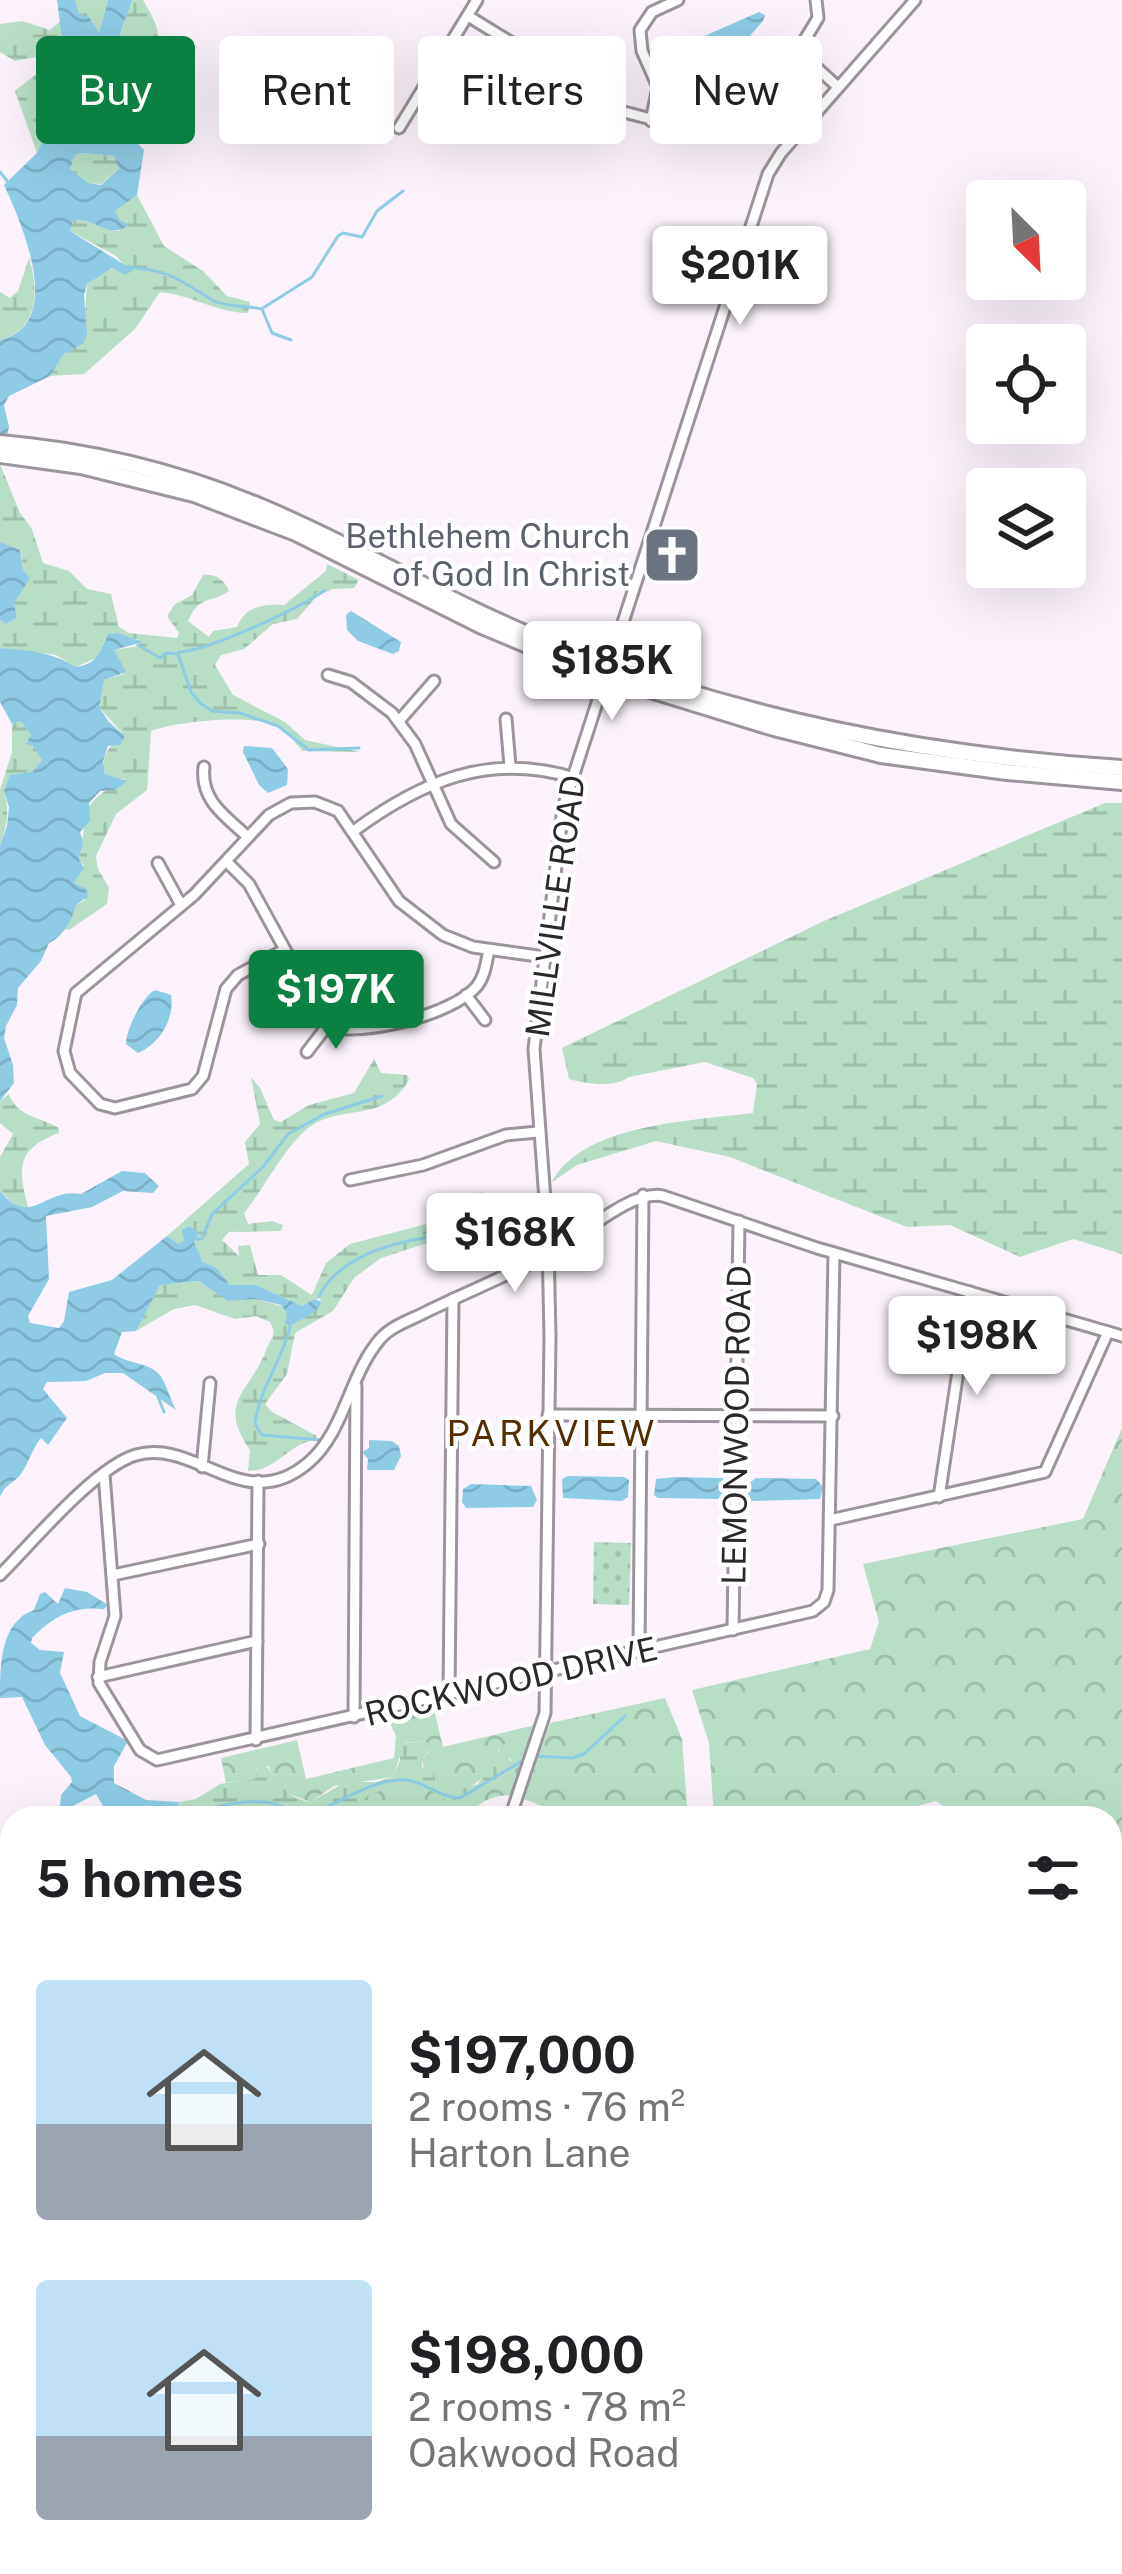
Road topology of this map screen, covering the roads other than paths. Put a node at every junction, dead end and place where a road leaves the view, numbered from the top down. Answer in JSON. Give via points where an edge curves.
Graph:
{"nodes":[{"id":1,"x":477,"y":0,"type":"edge"},
{"id":2,"x":678,"y":0,"type":"edge"},
{"id":3,"x":816,"y":0,"type":"edge"},
{"id":4,"x":915,"y":0,"type":"edge"},
{"id":5,"x":468,"y":16,"type":"junction"},
{"id":6,"x":456,"y":36,"type":"edge"},
{"id":7,"x":806,"y":36,"type":"edge"},
{"id":8,"x":650,"y":68,"type":"edge"},
{"id":9,"x":822,"y":73,"type":"edge"},
{"id":10,"x":838,"y":87,"type":"junction"},
{"id":11,"x":418,"y":96,"type":"edge"},
{"id":12,"x":650,"y":121,"type":"edge"},
{"id":13,"x":398,"y":128,"type":"dead end"},
{"id":14,"x":0,"y":443,"type":"edge"},
{"id":15,"x":19,"y":451,"type":"junction"},
{"id":16,"x":0,"y":455,"type":"edge"},
{"id":17,"x":605,"y":670,"type":"junction"},
{"id":18,"x":328,"y":675,"type":"dead end"},
{"id":19,"x":434,"y":681,"type":"dead end"},
{"id":20,"x":506,"y":718,"type":"dead end"},
{"id":21,"x":399,"y":721,"type":"junction"},
{"id":22,"x":509,"y":766,"type":"junction"},
{"id":23,"x":205,"y":767,"type":"dead end"},
{"id":24,"x":1122,"y":768,"type":"edge"},
{"id":25,"x":572,"y":777,"type":"junction"},
{"id":26,"x":1122,"y":782,"type":"edge"},
{"id":27,"x":432,"y":785,"type":"junction"},
{"id":28,"x":355,"y":830,"type":"junction"},
{"id":29,"x":248,"y":837,"type":"junction"},
{"id":30,"x":158,"y":862,"type":"dead end"},
{"id":31,"x":227,"y":862,"type":"junction"},
{"id":32,"x":494,"y":862,"type":"dead end"},
{"id":33,"x":181,"y":905,"type":"junction"},
{"id":34,"x":284,"y":950,"type":"junction"},
{"id":35,"x":489,"y":950,"type":"junction"},
{"id":36,"x":545,"y":957,"type":"junction"},
{"id":37,"x":466,"y":995,"type":"junction"},
{"id":38,"x":485,"y":1020,"type":"dead end"},
{"id":39,"x":327,"y":1025,"type":"junction"},
{"id":40,"x":307,"y":1052,"type":"dead end"},
{"id":41,"x":538,"y":1132,"type":"junction"},
{"id":42,"x":350,"y":1180,"type":"dead end"},
{"id":43,"x":643,"y":1195,"type":"junction"},
{"id":44,"x":739,"y":1221,"type":"junction"},
{"id":45,"x":834,"y":1253,"type":"junction"},
{"id":46,"x":548,"y":1255,"type":"junction"},
{"id":47,"x":970,"y":1292,"type":"junction"},
{"id":48,"x":453,"y":1299,"type":"junction"},
{"id":49,"x":1108,"y":1331,"type":"junction"},
{"id":50,"x":1122,"y":1336,"type":"edge"},
{"id":51,"x":356,"y":1380,"type":"junction"},
{"id":52,"x":210,"y":1383,"type":"dead end"},
{"id":53,"x":548,"y":1415,"type":"junction"},
{"id":54,"x":641,"y":1415,"type":"junction"},
{"id":55,"x":736,"y":1416,"type":"junction"},
{"id":56,"x":833,"y":1416,"type":"junction"},
{"id":57,"x":202,"y":1467,"type":"junction"},
{"id":58,"x":104,"y":1474,"type":"junction"},
{"id":59,"x":258,"y":1481,"type":"junction"},
{"id":60,"x":939,"y":1497,"type":"junction"},
{"id":61,"x":830,"y":1520,"type":"junction"},
{"id":62,"x":259,"y":1544,"type":"junction"},
{"id":63,"x":0,"y":1575,"type":"edge"},
{"id":64,"x":113,"y":1575,"type":"junction"},
{"id":65,"x":733,"y":1630,"type":"junction"},
{"id":66,"x":257,"y":1641,"type":"junction"},
{"id":67,"x":639,"y":1651,"type":"junction"},
{"id":68,"x":545,"y":1673,"type":"junction"},
{"id":69,"x":98,"y":1677,"type":"junction"},
{"id":70,"x":449,"y":1695,"type":"junction"},
{"id":71,"x":354,"y":1717,"type":"junction"},
{"id":72,"x":256,"y":1740,"type":"junction"},
{"id":73,"x":514,"y":1806,"type":"edge"}],
"edges":[{"from":1,"to":5,"type":"street"},
{"from":2,"to":8,"type":"street","via":[[636,25]]},
{"from":3,"to":7,"type":"street"},
{"from":4,"to":10,"type":"street","name":"MILLVILLE ROAD"},
{"from":5,"to":6,"type":"street"},
{"from":5,"to":12,"type":"street","via":[[512,43],[558,92]]},
{"from":9,"to":10,"type":"street"},
{"from":10,"to":17,"type":"street","name":"MILLVILLE ROAD","via":[[781,153],[761,190]]},
{"from":11,"to":13,"type":"street"},
{"from":14,"to":15,"type":"main road"},
{"from":15,"to":16,"type":"main road"},
{"from":15,"to":17,"type":"main road","via":[[266,520],[482,626]]},
{"from":17,"to":24,"type":"main road","via":[[838,734]]},
{"from":17,"to":25,"type":"street","name":"MILLVILLE ROAD"},
{"from":17,"to":26,"type":"main road","via":[[881,755]]},
{"from":18,"to":21,"type":"street","via":[[351,682]]},
{"from":19,"to":21,"type":"street"},
{"from":20,"to":22,"type":"street"},
{"from":21,"to":27,"type":"street"},
{"from":22,"to":25,"type":"street"},
{"from":22,"to":27,"type":"street"},
{"from":23,"to":29,"type":"street","via":[[208,797]]},
{"from":25,"to":36,"type":"street","name":"MILLVILLE ROAD"},
{"from":27,"to":28,"type":"street"},
{"from":27,"to":32,"type":"street","via":[[460,836]]},
{"from":28,"to":29,"type":"street","via":[[338,811],[303,801],[280,808]]},
{"from":28,"to":35,"type":"street","via":[[413,914],[443,935]]},
{"from":29,"to":31,"type":"street"},
{"from":30,"to":33,"type":"street"},
{"from":31,"to":33,"type":"street"},
{"from":31,"to":34,"type":"street","via":[[249,884]]},
{"from":33,"to":34,"type":"street","via":[[72,1000],[67,1066],[107,1107],[198,1084],[226,988]]},
{"from":34,"to":39,"type":"street"},
{"from":35,"to":36,"type":"street"},
{"from":35,"to":37,"type":"street","via":[[483,976]]},
{"from":36,"to":41,"type":"street","name":"MILLVILLE ROAD","via":[[534,1049]]},
{"from":37,"to":38,"type":"street"},
{"from":37,"to":39,"type":"street","via":[[418,1017],[344,1030]]},
{"from":39,"to":40,"type":"street"},
{"from":41,"to":42,"type":"street"},
{"from":41,"to":46,"type":"street","name":"MILLVILLE ROAD"},
{"from":43,"to":44,"type":"street"},
{"from":43,"to":46,"type":"street"},
{"from":43,"to":54,"type":"street"},
{"from":44,"to":45,"type":"street"},
{"from":44,"to":55,"type":"street","name":"LEMONWOOD ROAD"},
{"from":45,"to":47,"type":"street"},
{"from":45,"to":56,"type":"street","name":"ROCKWOOD DRIVE"},
{"from":46,"to":48,"type":"street"},
{"from":46,"to":53,"type":"street","name":"MILLVILLE ROAD"},
{"from":47,"to":49,"type":"street"},
{"from":47,"to":60,"type":"street"},
{"from":48,"to":51,"type":"street","via":[[390,1331]]},
{"from":48,"to":70,"type":"street"},
{"from":49,"to":50,"type":"street"},
{"from":49,"to":60,"type":"street","via":[[1046,1472]]},
{"from":51,"to":59,"type":"street","via":[[315,1457],[287,1476]]},
{"from":51,"to":71,"type":"street"},
{"from":52,"to":57,"type":"street"},
{"from":53,"to":54,"type":"street"},
{"from":53,"to":68,"type":"street","name":"MILLVILLE ROAD"},
{"from":54,"to":55,"type":"street"},
{"from":54,"to":67,"type":"street"},
{"from":55,"to":56,"type":"street"},
{"from":55,"to":65,"type":"street","name":"LEMONWOOD ROAD"},
{"from":56,"to":61,"type":"street","name":"ROCKWOOD DRIVE"},
{"from":57,"to":58,"type":"street","via":[[153,1452]]},
{"from":57,"to":59,"type":"street"},
{"from":58,"to":63,"type":"street"},
{"from":58,"to":64,"type":"street"},
{"from":59,"to":62,"type":"street"},
{"from":60,"to":61,"type":"street"},
{"from":61,"to":65,"type":"street","name":"ROCKWOOD DRIVE","via":[[822,1605]]},
{"from":62,"to":64,"type":"street"},
{"from":62,"to":66,"type":"street"},
{"from":64,"to":69,"type":"street","via":[[115,1621]]},
{"from":65,"to":67,"type":"street","name":"ROCKWOOD DRIVE"},
{"from":66,"to":69,"type":"street"},
{"from":66,"to":72,"type":"street"},
{"from":67,"to":68,"type":"street","name":"ROCKWOOD DRIVE"},
{"from":68,"to":70,"type":"street","name":"ROCKWOOD DRIVE"},
{"from":68,"to":73,"type":"street","name":"MILLVILLE ROAD","via":[[544,1719]]},
{"from":69,"to":72,"type":"street","name":"ROCKWOOD DRIVE","via":[[148,1757],[162,1761]]},
{"from":70,"to":71,"type":"street","name":"ROCKWOOD DRIVE"},
{"from":71,"to":72,"type":"street","name":"ROCKWOOD DRIVE"}]}
